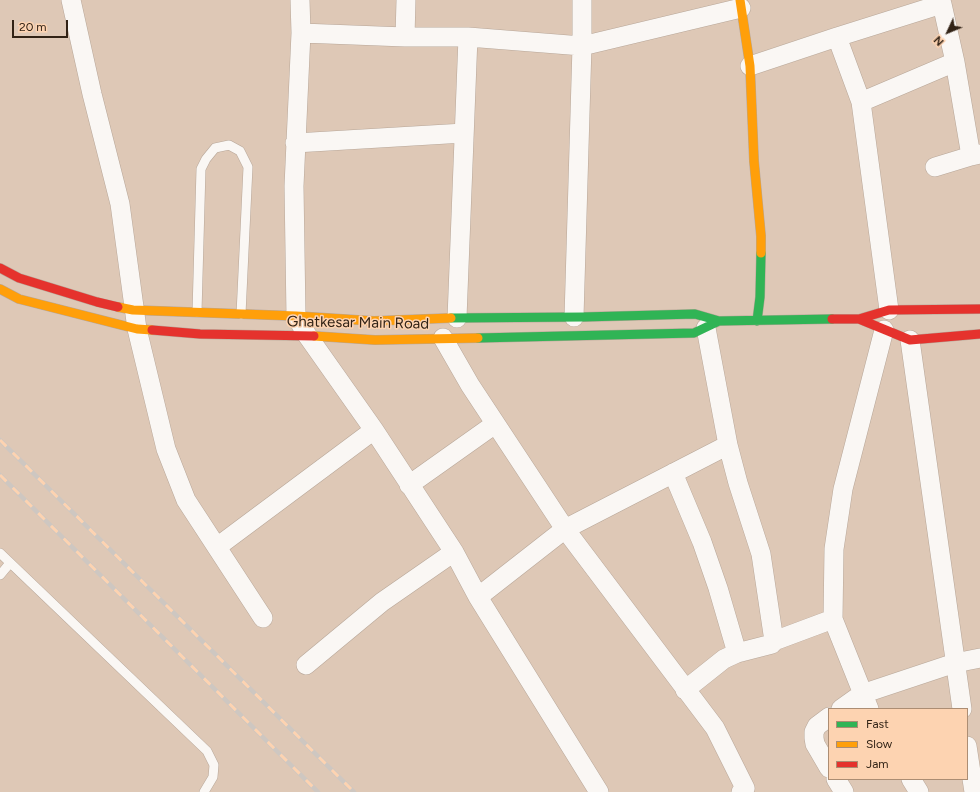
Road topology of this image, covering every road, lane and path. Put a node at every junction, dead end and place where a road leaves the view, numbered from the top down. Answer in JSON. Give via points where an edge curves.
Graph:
{"nodes":[{"id":1,"x":71,"y":0,"type":"edge"},
{"id":2,"x":300,"y":0,"type":"edge"},
{"id":3,"x":406,"y":0,"type":"edge"},
{"id":4,"x":582,"y":0,"type":"edge"},
{"id":5,"x":946,"y":1,"type":"edge"},
{"id":6,"x":741,"y":4,"type":"edge"},
{"id":7,"x":300,"y":33,"type":"junction"},
{"id":8,"x":405,"y":37,"type":"junction"},
{"id":9,"x":468,"y":37,"type":"junction"},
{"id":10,"x":837,"y":37,"type":"junction"},
{"id":11,"x":582,"y":46,"type":"junction"},
{"id":12,"x":955,"y":62,"type":"junction"},
{"id":13,"x":750,"y":66,"type":"junction"},
{"id":14,"x":861,"y":102,"type":"junction"},
{"id":15,"x":464,"y":133,"type":"junction"},
{"id":16,"x":295,"y":143,"type":"junction"},
{"id":17,"x":976,"y":155,"type":"edge"},
{"id":18,"x":935,"y":167,"type":"dead end"},
{"id":19,"x":0,"y":268,"type":"edge"},
{"id":20,"x":0,"y":289,"type":"edge"},
{"id":21,"x":980,"y":309,"type":"edge"},
{"id":22,"x":133,"y":310,"type":"junction"},
{"id":23,"x":890,"y":310,"type":"junction"},
{"id":24,"x":197,"y":312,"type":"junction"},
{"id":25,"x":241,"y":314,"type":"junction"},
{"id":26,"x":296,"y":316,"type":"junction"},
{"id":27,"x":574,"y":317,"type":"junction"},
{"id":28,"x":457,"y":318,"type":"junction"},
{"id":29,"x":859,"y":319,"type":"junction"},
{"id":30,"x":757,"y":321,"type":"junction"},
{"id":31,"x":713,"y":325,"type":"junction"},
{"id":32,"x":137,"y":329,"type":"junction"},
{"id":33,"x":884,"y":330,"type":"junction"},
{"id":34,"x":980,"y":334,"type":"edge"},
{"id":35,"x":307,"y":335,"type":"junction"},
{"id":36,"x":443,"y":338,"type":"junction"},
{"id":37,"x":910,"y":340,"type":"junction"},
{"id":38,"x":495,"y":424,"type":"junction"},
{"id":39,"x":374,"y":430,"type":"junction"},
{"id":40,"x":728,"y":445,"type":"junction"},
{"id":41,"x":673,"y":473,"type":"junction"},
{"id":42,"x":409,"y":485,"type":"junction"},
{"id":43,"x":565,"y":529,"type":"junction"},
{"id":44,"x":217,"y":547,"type":"junction"},
{"id":45,"x":454,"y":552,"type":"junction"},
{"id":46,"x":0,"y":553,"type":"edge"},
{"id":47,"x":10,"y":563,"type":"junction"},
{"id":48,"x":0,"y":575,"type":"edge"},
{"id":49,"x":478,"y":597,"type":"junction"},
{"id":50,"x":263,"y":618,"type":"dead end"},
{"id":51,"x":833,"y":619,"type":"junction"},
{"id":52,"x":774,"y":641,"type":"junction"},
{"id":53,"x":737,"y":653,"type":"junction"},
{"id":54,"x":980,"y":658,"type":"edge"},
{"id":55,"x":955,"y":663,"type":"junction"},
{"id":56,"x":306,"y":665,"type":"dead end"},
{"id":57,"x":685,"y":690,"type":"junction"},
{"id":58,"x":866,"y":702,"type":"edge"},
{"id":59,"x":845,"y":708,"type":"edge"},
{"id":60,"x":962,"y":708,"type":"edge"},
{"id":61,"x":828,"y":718,"type":"edge"},
{"id":62,"x":968,"y":753,"type":"edge"},
{"id":63,"x":828,"y":766,"type":"edge"},
{"id":64,"x":837,"y":780,"type":"edge"},
{"id":65,"x":912,"y":780,"type":"edge"},
{"id":66,"x":204,"y":792,"type":"edge"},
{"id":67,"x":599,"y":792,"type":"edge"},
{"id":68,"x":741,"y":792,"type":"edge"},
{"id":69,"x":844,"y":792,"type":"edge"},
{"id":70,"x":919,"y":792,"type":"edge"},
{"id":71,"x":974,"y":792,"type":"edge"}],
"edges":[{"from":1,"to":22,"type":"street","via":[[120,204]]},
{"from":2,"to":7,"type":"street"},
{"from":3,"to":8,"type":"street"},
{"from":4,"to":11,"type":"street"},
{"from":5,"to":10,"type":"street"},
{"from":5,"to":12,"type":"street"},
{"from":6,"to":11,"type":"street"},
{"from":6,"to":13,"type":"main road"},
{"from":7,"to":8,"type":"street"},
{"from":7,"to":16,"type":"street"},
{"from":8,"to":9,"type":"street"},
{"from":9,"to":11,"type":"street"},
{"from":9,"to":15,"type":"street"},
{"from":10,"to":13,"type":"street"},
{"from":10,"to":14,"type":"street"},
{"from":11,"to":27,"type":"street"},
{"from":12,"to":14,"type":"street"},
{"from":12,"to":17,"type":"street"},
{"from":13,"to":30,"type":"main road","via":[[754,161],[761,236]]},
{"from":14,"to":23,"type":"street"},
{"from":15,"to":16,"type":"street"},
{"from":15,"to":28,"type":"street"},
{"from":16,"to":26,"type":"street"},
{"from":17,"to":18,"type":"street"},
{"from":19,"to":22,"type":"main road","name":"Ghatkesar Main Road","via":[[19,278]]},
{"from":20,"to":32,"type":"main road","name":"Ghatkesar Main Road","via":[[19,299]]},
{"from":21,"to":23,"type":"main road","name":"Ghatkesar Main Road"},
{"from":22,"to":24,"type":"main road","name":"Ghatkesar Main Road"},
{"from":22,"to":32,"type":"street"},
{"from":23,"to":29,"type":"main road","name":"Ghatkesar Main Road"},
{"from":24,"to":25,"type":"main road","name":"Ghatkesar Main Road"},
{"from":24,"to":25,"type":"lane","via":[[201,169],[215,148],[229,145],[240,151],[248,167]]},
{"from":25,"to":26,"type":"main road","name":"Ghatkesar Main Road"},
{"from":26,"to":28,"type":"main road","name":"Ghatkesar Main Road","via":[[374,321]]},
{"from":26,"to":35,"type":"street"},
{"from":27,"to":28,"type":"main road","name":"Ghatkesar Main Road"},
{"from":27,"to":31,"type":"main road","name":"Ghatkesar Main Road","via":[[695,314]]},
{"from":29,"to":30,"type":"main road","name":"Ghatkesar Main Road"},
{"from":29,"to":33,"type":"main road","name":"Ghatkesar Main Road"},
{"from":30,"to":31,"type":"main road","name":"Ghatkesar Main Road"},
{"from":31,"to":36,"type":"main road","name":"Ghatkesar Main Road","via":[[694,334]]},
{"from":31,"to":40,"type":"street"},
{"from":32,"to":35,"type":"main road","name":"Ghatkesar Main Road","via":[[200,334]]},
{"from":32,"to":44,"type":"street","via":[[166,449],[186,500]]},
{"from":33,"to":37,"type":"main road","name":"Ghatkesar Main Road"},
{"from":33,"to":51,"type":"street","via":[[843,489],[834,549]]},
{"from":34,"to":37,"type":"main road","name":"Ghatkesar Main Road"},
{"from":35,"to":36,"type":"main road","name":"Ghatkesar Main Road","via":[[375,340]]},
{"from":35,"to":39,"type":"street"},
{"from":36,"to":38,"type":"street"},
{"from":37,"to":55,"type":"street"},
{"from":38,"to":42,"type":"street"},
{"from":38,"to":43,"type":"street"},
{"from":39,"to":42,"type":"street"},
{"from":39,"to":44,"type":"street"},
{"from":40,"to":41,"type":"street"},
{"from":40,"to":52,"type":"street","via":[[761,554]]},
{"from":41,"to":43,"type":"street"},
{"from":41,"to":53,"type":"street","via":[[702,542]]},
{"from":42,"to":45,"type":"street"},
{"from":43,"to":49,"type":"street"},
{"from":43,"to":57,"type":"street"},
{"from":44,"to":50,"type":"street"},
{"from":45,"to":49,"type":"street"},
{"from":45,"to":56,"type":"street","via":[[382,602]]},
{"from":46,"to":47,"type":"lane"},
{"from":47,"to":48,"type":"lane"},
{"from":47,"to":66,"type":"lane","via":[[207,751],[214,765],[213,777]]},
{"from":49,"to":67,"type":"street"},
{"from":51,"to":52,"type":"street"},
{"from":51,"to":58,"type":"street"},
{"from":52,"to":53,"type":"street","via":[[772,644]]},
{"from":53,"to":57,"type":"street"},
{"from":54,"to":55,"type":"street"},
{"from":55,"to":58,"type":"street"},
{"from":55,"to":60,"type":"street"},
{"from":57,"to":68,"type":"street","via":[[715,728],[745,788]]},
{"from":58,"to":59,"type":"street"},
{"from":61,"to":63,"type":"street","via":[[817,726],[814,732],[815,744]]},
{"from":62,"to":71,"type":"street"},
{"from":64,"to":69,"type":"street"},
{"from":65,"to":70,"type":"street"}]}
